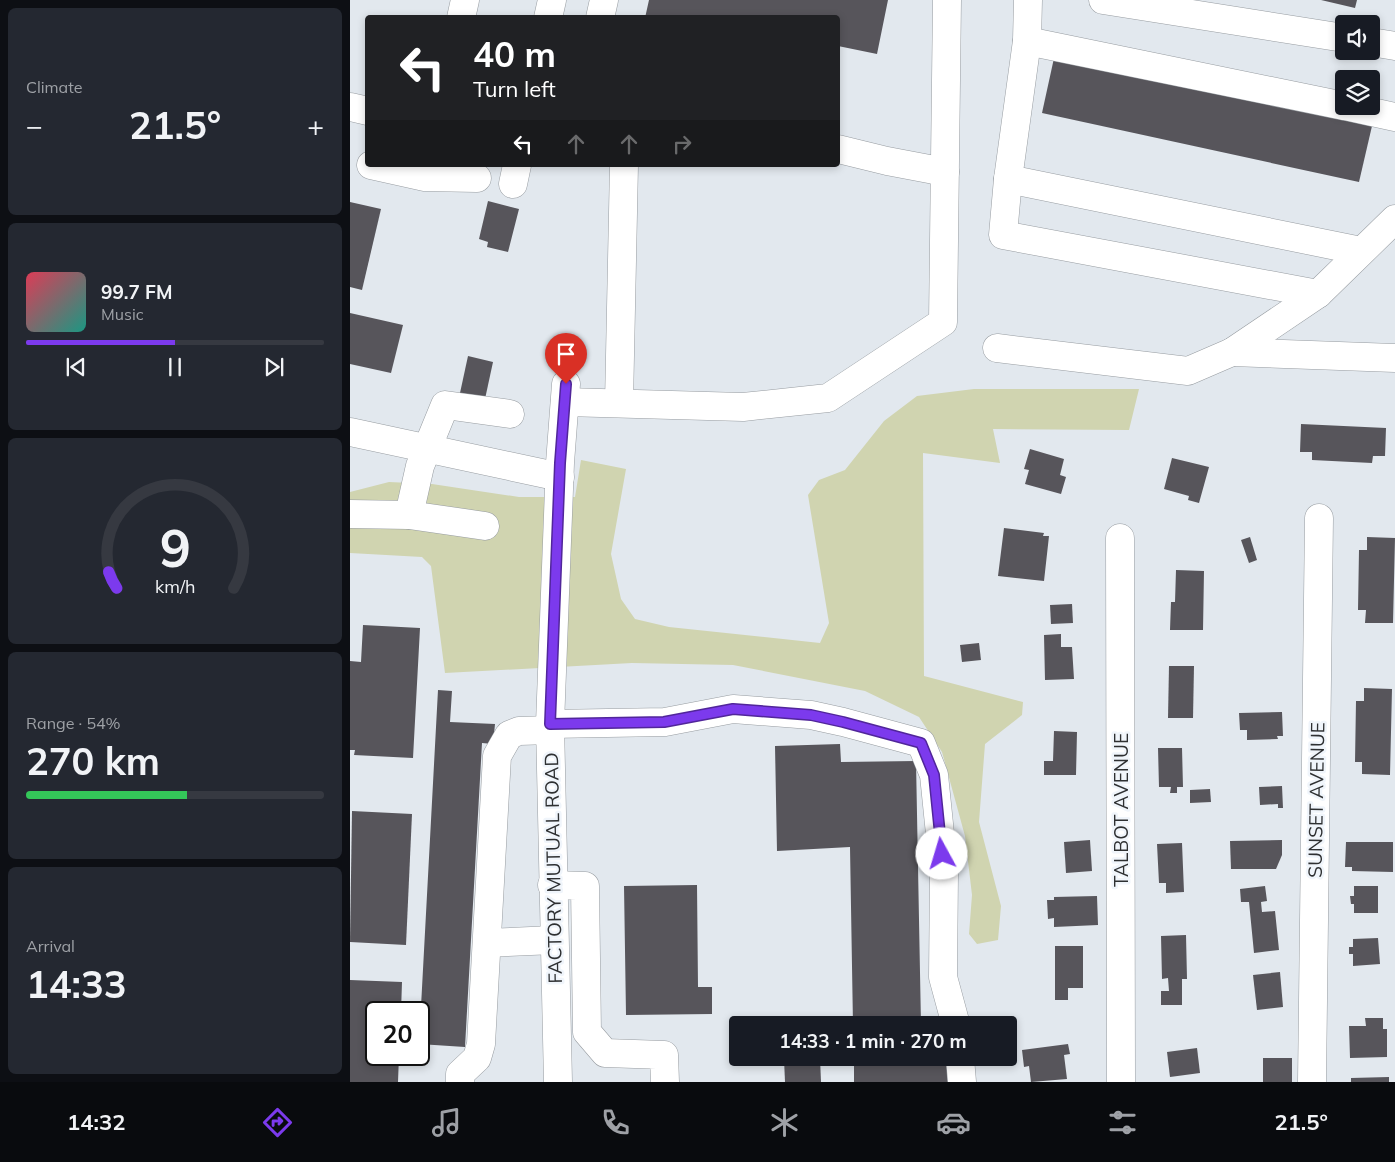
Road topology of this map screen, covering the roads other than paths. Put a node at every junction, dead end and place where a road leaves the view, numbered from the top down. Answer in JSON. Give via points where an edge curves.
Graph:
{"nodes":[{"id":1,"x":465,"y":0,"type":"edge"},
{"id":2,"x":552,"y":0,"type":"edge"},
{"id":3,"x":604,"y":0,"type":"edge"},
{"id":4,"x":947,"y":0,"type":"edge"},
{"id":5,"x":1028,"y":0,"type":"edge"},
{"id":6,"x":1103,"y":0,"type":"edge"},
{"id":7,"x":462,"y":15,"type":"edge"},
{"id":8,"x":549,"y":15,"type":"edge"},
{"id":9,"x":601,"y":15,"type":"edge"},
{"id":10,"x":1335,"y":37,"type":"edge"},
{"id":11,"x":1027,"y":41,"type":"junction"},
{"id":12,"x":1380,"y":44,"type":"edge"},
{"id":13,"x":1395,"y":46,"type":"edge"},
{"id":14,"x":1335,"y":104,"type":"edge"},
{"id":15,"x":350,"y":107,"type":"edge"},
{"id":16,"x":365,"y":110,"type":"edge"},
{"id":17,"x":1380,"y":113,"type":"edge"},
{"id":18,"x":1395,"y":116,"type":"edge"},
{"id":19,"x":840,"y":150,"type":"edge"},
{"id":20,"x":350,"y":160,"type":"edge"},
{"id":21,"x":365,"y":163,"type":"edge"},
{"id":22,"x":380,"y":167,"type":"edge"},
{"id":23,"x":624,"y":167,"type":"edge"},
{"id":24,"x":946,"y":172,"type":"junction"},
{"id":25,"x":477,"y":178,"type":"dead end"},
{"id":26,"x":1008,"y":179,"type":"junction"},
{"id":27,"x":1395,"y":219,"type":"edge"},
{"id":28,"x":1361,"y":251,"type":"junction"},
{"id":29,"x":1318,"y":294,"type":"junction"},
{"id":30,"x":997,"y":348,"type":"dead end"},
{"id":31,"x":1232,"y":352,"type":"junction"},
{"id":32,"x":1395,"y":358,"type":"edge"},
{"id":33,"x":619,"y":403,"type":"junction"},
{"id":34,"x":510,"y":414,"type":"dead end"},
{"id":35,"x":350,"y":432,"type":"edge"},
{"id":36,"x":428,"y":451,"type":"junction"},
{"id":37,"x":560,"y":477,"type":"junction"},
{"id":38,"x":350,"y":514,"type":"edge"},
{"id":39,"x":409,"y":515,"type":"junction"},
{"id":40,"x":1319,"y":518,"type":"dead end"},
{"id":41,"x":485,"y":526,"type":"dead end"},
{"id":42,"x":1120,"y":538,"type":"dead end"},
{"id":43,"x":550,"y":727,"type":"junction"},
{"id":44,"x":552,"y":885,"type":"junction"},
{"id":45,"x":554,"y":940,"type":"junction"},
{"id":46,"x":486,"y":942,"type":"junction"},
{"id":47,"x":954,"y":1016,"type":"edge"},
{"id":48,"x":556,"y":1032,"type":"junction"},
{"id":49,"x":587,"y":1032,"type":"junction"},
{"id":50,"x":961,"y":1066,"type":"edge"},
{"id":51,"x":460,"y":1082,"type":"edge"},
{"id":52,"x":558,"y":1082,"type":"edge"},
{"id":53,"x":665,"y":1082,"type":"edge"},
{"id":54,"x":962,"y":1082,"type":"edge"},
{"id":55,"x":1121,"y":1082,"type":"edge"},
{"id":56,"x":1312,"y":1082,"type":"edge"}],
"edges":[{"from":1,"to":7,"type":"street"},
{"from":2,"to":8,"type":"street"},
{"from":3,"to":9,"type":"street"},
{"from":4,"to":24,"type":"street"},
{"from":5,"to":11,"type":"street"},
{"from":6,"to":10,"type":"street"},
{"from":11,"to":14,"type":"street"},
{"from":11,"to":26,"type":"street"},
{"from":12,"to":13,"type":"street"},
{"from":15,"to":16,"type":"street"},
{"from":17,"to":18,"type":"street"},
{"from":19,"to":24,"type":"street"},
{"from":20,"to":21,"type":"street"},
{"from":22,"to":25,"type":"street","via":[[425,177]]},
{"from":23,"to":33,"type":"street"},
{"from":24,"to":33,"type":"street","via":[[943,322],[828,398],[743,407]]},
{"from":26,"to":28,"type":"street"},
{"from":26,"to":29,"type":"street","via":[[1003,235]]},
{"from":27,"to":28,"type":"street"},
{"from":28,"to":29,"type":"street"},
{"from":29,"to":31,"type":"street"},
{"from":30,"to":31,"type":"street","via":[[1188,371]]},
{"from":31,"to":32,"type":"street"},
{"from":33,"to":37,"type":"street","name":"FACTORY MUTUAL ROAD","via":[[565,393]]},
{"from":34,"to":36,"type":"street","via":[[445,404]]},
{"from":35,"to":36,"type":"street"},
{"from":36,"to":37,"type":"street"},
{"from":36,"to":39,"type":"street","via":[[420,466]]},
{"from":37,"to":43,"type":"street","name":"FACTORY MUTUAL ROAD"},
{"from":38,"to":39,"type":"street"},
{"from":39,"to":41,"type":"street"},
{"from":40,"to":56,"type":"street","name":"SUNSET AVENUE"},
{"from":42,"to":55,"type":"street","name":"TALBOT AVENUE"},
{"from":43,"to":44,"type":"street","name":"FACTORY MUTUAL ROAD"},
{"from":43,"to":46,"type":"street","via":[[509,735],[497,756]]},
{"from":43,"to":47,"type":"street","via":[[664,722],[733,709],[811,715],[921,743],[934,775],[944,873],[944,977]]},
{"from":44,"to":45,"type":"street","name":"FACTORY MUTUAL ROAD"},
{"from":44,"to":49,"type":"street","via":[[585,886]]},
{"from":45,"to":46,"type":"street"},
{"from":45,"to":48,"type":"street","name":"FACTORY MUTUAL ROAD"},
{"from":46,"to":51,"type":"street","via":[[481,1044],[477,1058],[460,1074]]},
{"from":48,"to":49,"type":"street"},
{"from":48,"to":52,"type":"street","name":"FACTORY MUTUAL ROAD"},
{"from":49,"to":53,"type":"street","via":[[605,1052],[664,1055]]},
{"from":50,"to":54,"type":"street"}]}
